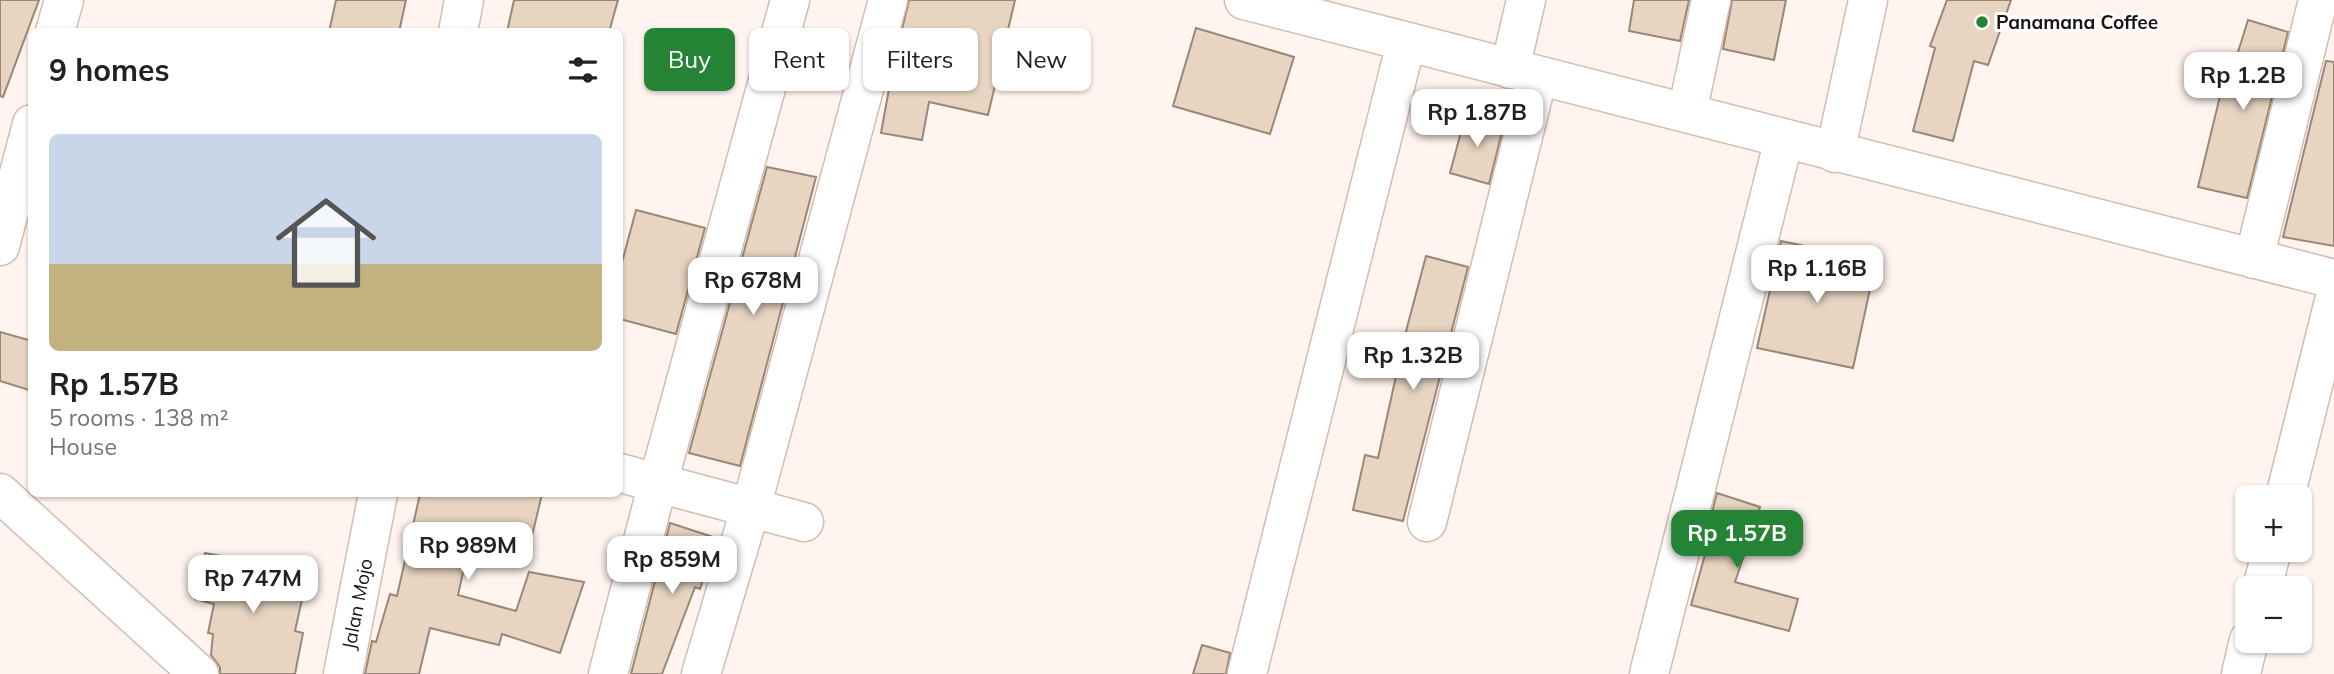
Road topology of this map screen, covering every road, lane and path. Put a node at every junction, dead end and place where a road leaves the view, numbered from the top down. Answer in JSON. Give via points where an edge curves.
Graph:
{"nodes":[{"id":1,"x":64,"y":0,"type":"edge"},
{"id":2,"x":464,"y":0,"type":"edge"},
{"id":3,"x":790,"y":0,"type":"edge"},
{"id":4,"x":888,"y":0,"type":"edge"},
{"id":5,"x":1244,"y":0,"type":"edge"},
{"id":6,"x":1526,"y":0,"type":"edge"},
{"id":7,"x":1711,"y":0,"type":"edge"},
{"id":8,"x":1868,"y":0,"type":"edge"},
{"id":9,"x":2318,"y":0,"type":"edge"},
{"id":10,"x":1349,"y":12,"type":"edge"},
{"id":11,"x":56,"y":28,"type":"edge"},
{"id":12,"x":459,"y":28,"type":"edge"},
{"id":13,"x":1406,"y":43,"type":"junction"},
{"id":14,"x":1524,"y":72,"type":"junction"},
{"id":15,"x":1687,"y":113,"type":"junction"},
{"id":16,"x":28,"y":139,"type":"edge"},
{"id":17,"x":1784,"y":139,"type":"junction"},
{"id":18,"x":1835,"y":153,"type":"junction"},
{"id":19,"x":0,"y":246,"type":"edge"},
{"id":20,"x":2254,"y":259,"type":"junction"},
{"id":21,"x":2334,"y":279,"type":"edge"},
{"id":22,"x":2334,"y":301,"type":"edge"},
{"id":23,"x":623,"y":474,"type":"edge"},
{"id":24,"x":658,"y":483,"type":"junction"},
{"id":25,"x":2288,"y":485,"type":"edge"},
{"id":26,"x":0,"y":493,"type":"edge"},
{"id":27,"x":377,"y":497,"type":"edge"},
{"id":28,"x":751,"y":508,"type":"junction"},
{"id":29,"x":804,"y":522,"type":"dead end"},
{"id":30,"x":1427,"y":523,"type":"dead end"},
{"id":31,"x":2246,"y":653,"type":"edge"},
{"id":32,"x":199,"y":674,"type":"edge"},
{"id":33,"x":343,"y":674,"type":"edge"},
{"id":34,"x":608,"y":674,"type":"edge"},
{"id":35,"x":701,"y":674,"type":"edge"},
{"id":36,"x":1247,"y":674,"type":"edge"},
{"id":37,"x":1649,"y":674,"type":"edge"},
{"id":38,"x":2241,"y":674,"type":"edge"}],
"edges":[{"from":1,"to":11,"type":"street"},
{"from":2,"to":12,"type":"street"},
{"from":3,"to":24,"type":"street"},
{"from":4,"to":28,"type":"street"},
{"from":5,"to":10,"type":"street"},
{"from":6,"to":14,"type":"street"},
{"from":7,"to":15,"type":"street"},
{"from":8,"to":18,"type":"street"},
{"from":9,"to":20,"type":"street"},
{"from":10,"to":13,"type":"street"},
{"from":13,"to":14,"type":"street"},
{"from":13,"to":36,"type":"street"},
{"from":14,"to":15,"type":"street"},
{"from":14,"to":30,"type":"street"},
{"from":15,"to":17,"type":"street"},
{"from":16,"to":19,"type":"street"},
{"from":17,"to":18,"type":"street"},
{"from":17,"to":37,"type":"street"},
{"from":18,"to":20,"type":"street"},
{"from":20,"to":21,"type":"street"},
{"from":22,"to":25,"type":"street"},
{"from":23,"to":24,"type":"street"},
{"from":24,"to":28,"type":"street"},
{"from":24,"to":34,"type":"street"},
{"from":26,"to":32,"type":"street"},
{"from":27,"to":33,"type":"street","name":"Jalan Mojo"},
{"from":28,"to":29,"type":"street"},
{"from":28,"to":35,"type":"street"},
{"from":31,"to":38,"type":"street"}]}
